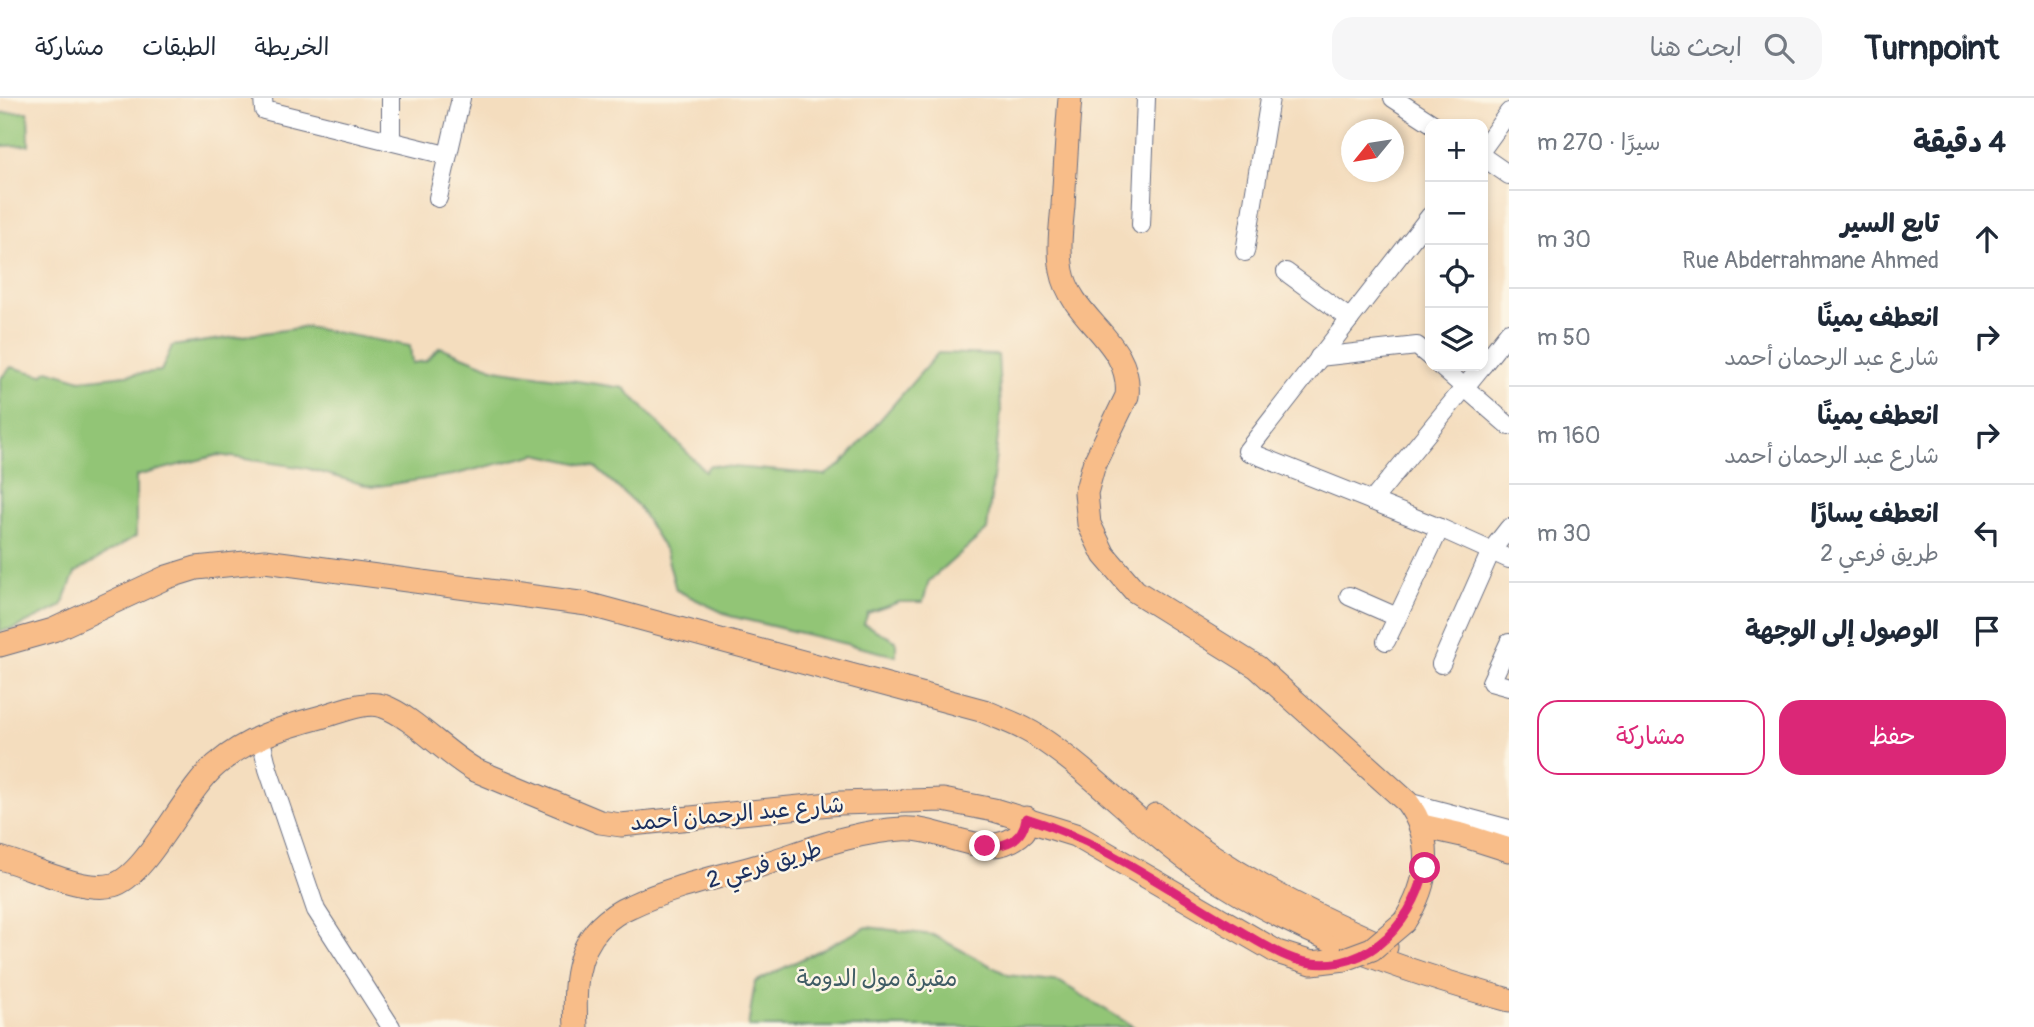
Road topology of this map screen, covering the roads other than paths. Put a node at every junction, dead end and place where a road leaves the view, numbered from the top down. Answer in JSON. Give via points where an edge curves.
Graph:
{"nodes":[{"id":1,"x":263,"y":98,"type":"edge"},
{"id":2,"x":391,"y":98,"type":"edge"},
{"id":3,"x":461,"y":98,"type":"edge"},
{"id":4,"x":1070,"y":98,"type":"edge"},
{"id":5,"x":1146,"y":98,"type":"edge"},
{"id":6,"x":1270,"y":98,"type":"edge"},
{"id":7,"x":1393,"y":98,"type":"edge"},
{"id":8,"x":1509,"y":112,"type":"edge"},
{"id":9,"x":1425,"y":119,"type":"edge"},
{"id":10,"x":391,"y":139,"type":"junction"},
{"id":11,"x":1488,"y":141,"type":"edge"},
{"id":12,"x":446,"y":155,"type":"junction"},
{"id":13,"x":1488,"y":160,"type":"edge"},
{"id":14,"x":1509,"y":175,"type":"edge"},
{"id":15,"x":438,"y":198,"type":"dead end"},
{"id":16,"x":1425,"y":222,"type":"edge"},
{"id":17,"x":1141,"y":225,"type":"dead end"},
{"id":18,"x":1245,"y":252,"type":"dead end"},
{"id":19,"x":1286,"y":272,"type":"dead end"},
{"id":20,"x":1350,"y":320,"type":"junction"},
{"id":21,"x":1509,"y":332,"type":"edge"},
{"id":22,"x":1425,"y":353,"type":"edge"},
{"id":23,"x":1319,"y":357,"type":"junction"},
{"id":24,"x":1488,"y":358,"type":"edge"},
{"id":25,"x":1446,"y":371,"type":"edge"},
{"id":26,"x":1477,"y":371,"type":"edge"},
{"id":27,"x":1465,"y":387,"type":"junction"},
{"id":28,"x":1509,"y":426,"type":"edge"},
{"id":29,"x":1371,"y":501,"type":"junction"},
{"id":30,"x":1440,"y":528,"type":"junction"},
{"id":31,"x":1509,"y":528,"type":"edge"},
{"id":32,"x":1491,"y":551,"type":"junction"},
{"id":33,"x":1509,"y":559,"type":"edge"},
{"id":34,"x":1349,"y":596,"type":"dead end"},
{"id":35,"x":1397,"y":617,"type":"junction"},
{"id":36,"x":1386,"y":641,"type":"dead end"},
{"id":37,"x":1509,"y":643,"type":"edge"},
{"id":38,"x":0,"y":645,"type":"edge"},
{"id":39,"x":1441,"y":664,"type":"dead end"},
{"id":40,"x":1509,"y":687,"type":"edge"},
{"id":41,"x":260,"y":736,"type":"junction"},
{"id":42,"x":1039,"y":737,"type":"junction"},
{"id":43,"x":1407,"y":802,"type":"junction"},
{"id":44,"x":1026,"y":818,"type":"junction"},
{"id":45,"x":1422,"y":826,"type":"junction"},
{"id":46,"x":1509,"y":829,"type":"edge"},
{"id":47,"x":1509,"y":850,"type":"edge"},
{"id":48,"x":0,"y":858,"type":"edge"},
{"id":49,"x":1509,"y":986,"type":"edge"},
{"id":50,"x":1509,"y":1000,"type":"edge"},
{"id":51,"x":391,"y":1027,"type":"edge"},
{"id":52,"x":576,"y":1027,"type":"edge"}],
"edges":[{"from":1,"to":10,"type":"street","via":[[264,110]]},
{"from":2,"to":10,"type":"street"},
{"from":3,"to":12,"type":"street"},
{"from":4,"to":43,"type":"main road","via":[[1062,272],[1070,293],[1119,355],[1129,383],[1088,479],[1085,509],[1095,540],[1113,569],[1135,591],[1257,667]]},
{"from":5,"to":17,"type":"street"},
{"from":6,"to":18,"type":"street"},
{"from":7,"to":9,"type":"street"},
{"from":8,"to":11,"type":"street"},
{"from":10,"to":12,"type":"street"},
{"from":12,"to":15,"type":"street"},
{"from":13,"to":14,"type":"street"},
{"from":16,"to":20,"type":"street"},
{"from":19,"to":20,"type":"street"},
{"from":20,"to":23,"type":"street"},
{"from":21,"to":24,"type":"street"},
{"from":22,"to":23,"type":"street","via":[[1417,346]]},
{"from":23,"to":29,"type":"street","via":[[1247,450]]},
{"from":25,"to":27,"type":"street"},
{"from":26,"to":27,"type":"street"},
{"from":27,"to":28,"type":"street"},
{"from":27,"to":29,"type":"street"},
{"from":29,"to":30,"type":"street"},
{"from":30,"to":32,"type":"street"},
{"from":30,"to":35,"type":"street"},
{"from":31,"to":32,"type":"street"},
{"from":32,"to":33,"type":"street"},
{"from":32,"to":39,"type":"street"},
{"from":34,"to":35,"type":"street"},
{"from":35,"to":36,"type":"street"},
{"from":37,"to":40,"type":"street","via":[[1491,682]]},
{"from":38,"to":42,"type":"main road","via":[[53,630],[167,576],[196,568],[265,561],[587,604],[984,711]]},
{"from":41,"to":44,"type":"main road","name":"شارع عبد الرحمان أحمد","via":[[364,705],[381,705],[475,770],[600,822],[621,825],[840,803],[927,800]]},
{"from":41,"to":48,"type":"main road","name":"شارع عبد الرحمان أحمد","via":[[215,766],[194,788],[138,868],[117,884],[86,885]]},
{"from":41,"to":51,"type":"street","via":[[316,910]]},
{"from":42,"to":49,"type":"main road","via":[[1054,739],[1072,750],[1192,843],[1275,895],[1394,950]]},
{"from":42,"to":50,"type":"main road","via":[[1112,793],[1177,852],[1269,911],[1314,935],[1380,960]]},
{"from":43,"to":45,"type":"main road"},
{"from":43,"to":46,"type":"street"},
{"from":44,"to":45,"type":"main road","name":"شارع عبد الرحمان أحمد","bridge":true,"via":[[1074,835],[1277,952],[1312,963],[1345,959],[1372,949],[1404,922],[1418,896],[1425,868]]},
{"from":44,"to":52,"type":"main road","name":"طريق فرعي 2","via":[[1024,831],[1002,845],[892,830],[632,905],[600,927],[583,951],[575,984]]},
{"from":45,"to":47,"type":"main road"}]}
